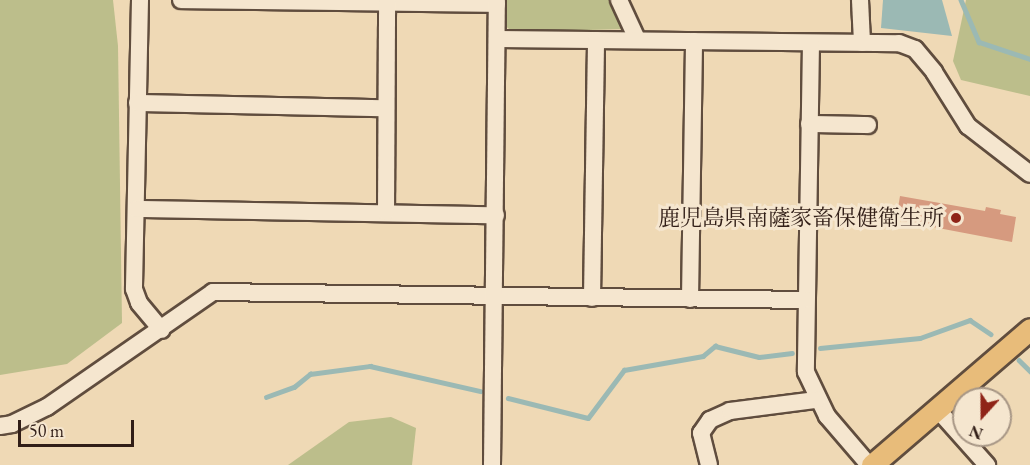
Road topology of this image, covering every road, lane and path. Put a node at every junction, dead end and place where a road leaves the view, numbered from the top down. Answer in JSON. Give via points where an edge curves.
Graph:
{"nodes":[{"id":1,"x":140,"y":0,"type":"edge"},
{"id":2,"x":181,"y":0,"type":"edge"},
{"id":3,"x":619,"y":0,"type":"edge"},
{"id":4,"x":860,"y":0,"type":"edge"},
{"id":5,"x":387,"y":2,"type":"junction"},
{"id":6,"x":497,"y":2,"type":"edge"},
{"id":7,"x":498,"y":39,"type":"junction"},
{"id":8,"x":637,"y":39,"type":"junction"},
{"id":9,"x":596,"y":40,"type":"junction"},
{"id":10,"x":694,"y":41,"type":"junction"},
{"id":11,"x":811,"y":43,"type":"junction"},
{"id":12,"x":862,"y":44,"type":"junction"},
{"id":13,"x":137,"y":103,"type":"junction"},
{"id":14,"x":386,"y":108,"type":"junction"},
{"id":15,"x":809,"y":124,"type":"junction"},
{"id":16,"x":868,"y":125,"type":"dead end"},
{"id":17,"x":1030,"y":174,"type":"edge"},
{"id":18,"x":137,"y":209,"type":"junction"},
{"id":19,"x":386,"y":212,"type":"junction"},
{"id":20,"x":496,"y":215,"type":"junction"},
{"id":21,"x":495,"y":296,"type":"junction"},
{"id":22,"x":592,"y":298,"type":"junction"},
{"id":23,"x":690,"y":299,"type":"junction"},
{"id":24,"x":806,"y":300,"type":"junction"},
{"id":25,"x":1030,"y":329,"type":"edge"},
{"id":26,"x":162,"y":330,"type":"junction"},
{"id":27,"x":816,"y":399,"type":"junction"},
{"id":28,"x":938,"y":410,"type":"junction"},
{"id":29,"x":0,"y":426,"type":"edge"},
{"id":30,"x":492,"y":465,"type":"edge"},
{"id":31,"x":709,"y":465,"type":"edge"},
{"id":32,"x":870,"y":465,"type":"edge"},
{"id":33,"x":987,"y":465,"type":"edge"}],
"edges":[{"from":1,"to":13,"type":"street"},
{"from":2,"to":5,"type":"street"},
{"from":3,"to":8,"type":"street"},
{"from":4,"to":12,"type":"street"},
{"from":5,"to":6,"type":"street"},
{"from":5,"to":14,"type":"street"},
{"from":6,"to":7,"type":"street"},
{"from":7,"to":9,"type":"street"},
{"from":7,"to":20,"type":"street"},
{"from":8,"to":9,"type":"street"},
{"from":8,"to":10,"type":"street"},
{"from":9,"to":22,"type":"street"},
{"from":10,"to":11,"type":"street"},
{"from":10,"to":23,"type":"street"},
{"from":11,"to":12,"type":"street"},
{"from":11,"to":15,"type":"street"},
{"from":12,"to":17,"type":"street","via":[[899,43],[915,49],[969,126]]},
{"from":13,"to":14,"type":"street"},
{"from":13,"to":18,"type":"street"},
{"from":14,"to":19,"type":"street"},
{"from":15,"to":16,"type":"street"},
{"from":15,"to":24,"type":"street"},
{"from":18,"to":19,"type":"street"},
{"from":18,"to":26,"type":"street","via":[[134,289],[139,303]]},
{"from":19,"to":20,"type":"street"},
{"from":20,"to":21,"type":"street"},
{"from":21,"to":22,"type":"street"},
{"from":21,"to":26,"type":"street","via":[[213,292]]},
{"from":21,"to":30,"type":"street"},
{"from":22,"to":23,"type":"street"},
{"from":23,"to":24,"type":"street"},
{"from":24,"to":27,"type":"street","via":[[806,372]]},
{"from":25,"to":28,"type":"main road"},
{"from":26,"to":29,"type":"street","via":[[48,407]]},
{"from":27,"to":31,"type":"street","via":[[730,411],[710,420],[701,433]]},
{"from":27,"to":32,"type":"street"},
{"from":28,"to":32,"type":"main road"},
{"from":28,"to":33,"type":"street"}]}
